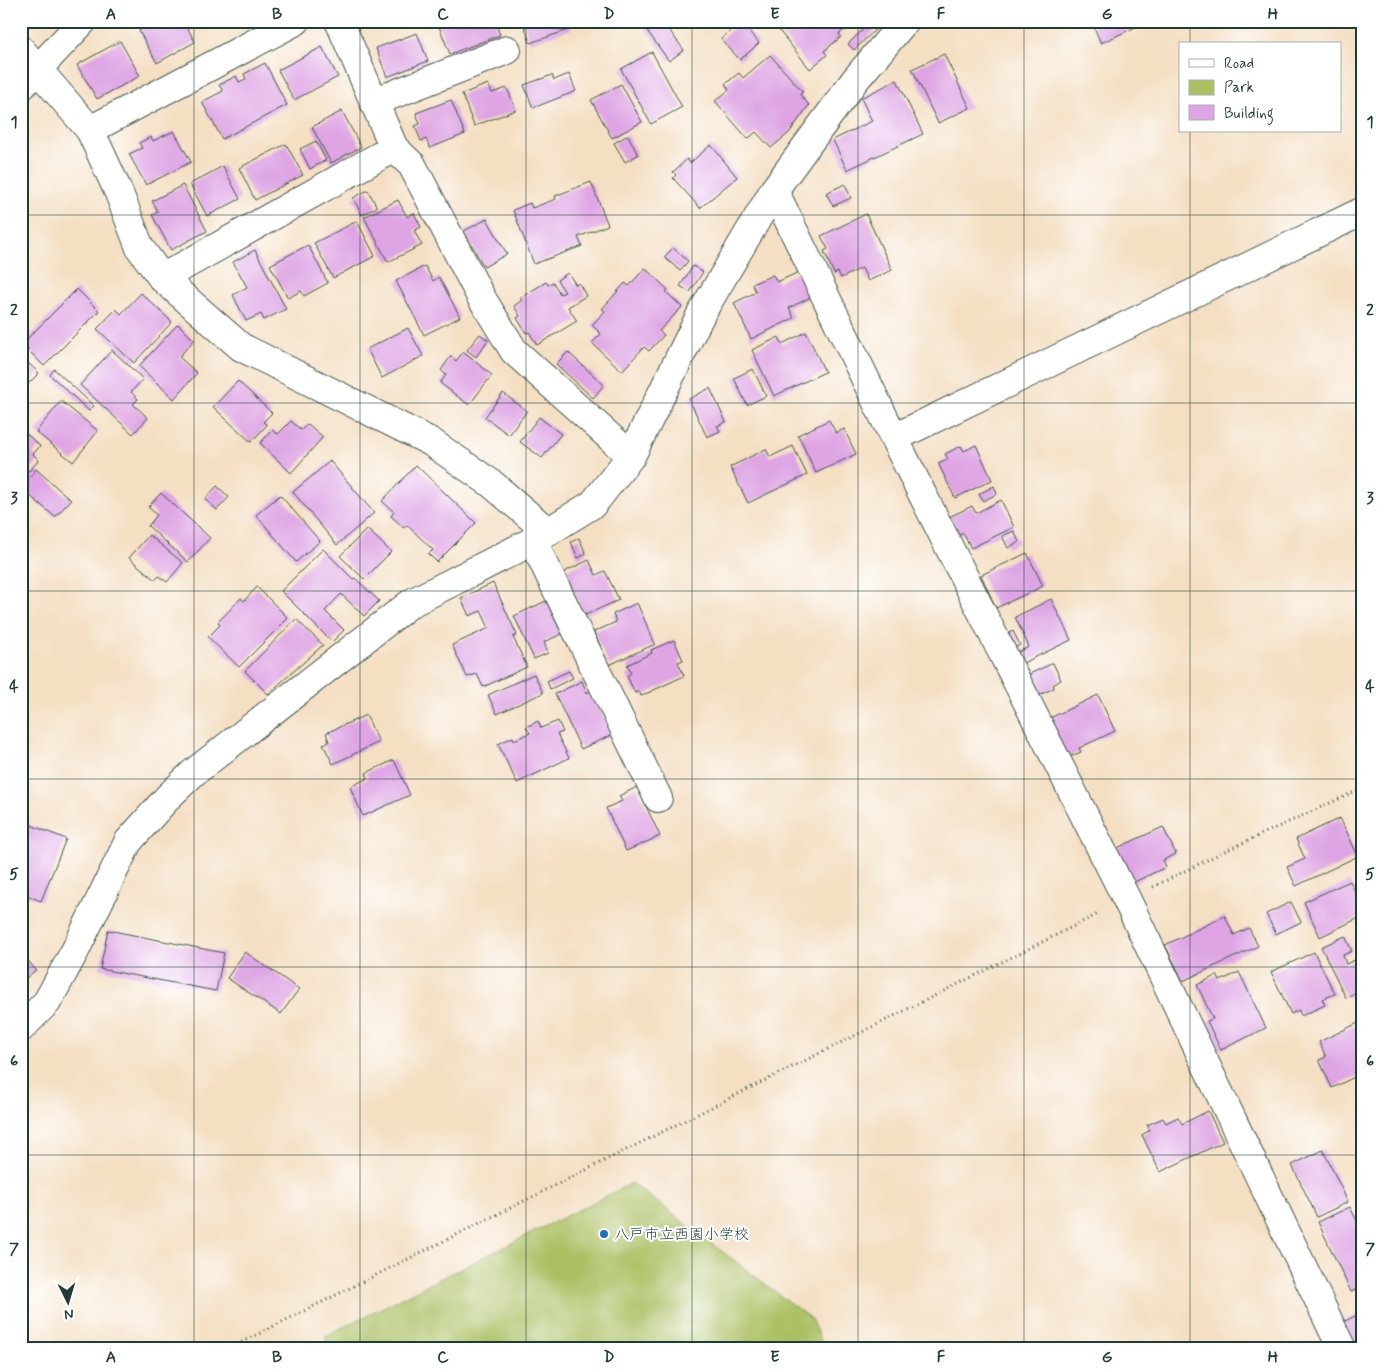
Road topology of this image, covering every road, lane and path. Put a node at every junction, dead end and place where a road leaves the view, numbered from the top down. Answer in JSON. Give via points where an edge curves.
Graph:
{"nodes":[{"id":1,"x":83,"y":21,"type":"edge"},
{"id":2,"x":296,"y":21,"type":"edge"},
{"id":3,"x":339,"y":21,"type":"edge"},
{"id":4,"x":905,"y":21,"type":"edge"},
{"id":5,"x":507,"y":50,"type":"dead end"},
{"id":6,"x":27,"y":69,"type":"edge"},
{"id":7,"x":374,"y":102,"type":"junction"},
{"id":8,"x":90,"y":130,"type":"junction"},
{"id":9,"x":394,"y":148,"type":"junction"},
{"id":10,"x":774,"y":190,"type":"junction"},
{"id":11,"x":1363,"y":211,"type":"edge"},
{"id":12,"x":162,"y":278,"type":"junction"},
{"id":13,"x":894,"y":438,"type":"junction"},
{"id":14,"x":631,"y":456,"type":"junction"},
{"id":15,"x":540,"y":537,"type":"junction"},
{"id":16,"x":1363,"y":788,"type":"edge"},
{"id":17,"x":658,"y":798,"type":"dead end"},
{"id":18,"x":1127,"y":900,"type":"junction"},
{"id":19,"x":21,"y":1028,"type":"edge"},
{"id":20,"x":228,"y":1349,"type":"edge"},
{"id":21,"x":1342,"y":1349,"type":"edge"}],
"edges":[{"from":1,"to":6,"type":"street"},
{"from":2,"to":8,"type":"street"},
{"from":3,"to":7,"type":"street"},
{"from":4,"to":10,"type":"street","via":[[855,80]]},
{"from":5,"to":7,"type":"street"},
{"from":6,"to":8,"type":"street"},
{"from":7,"to":9,"type":"street"},
{"from":8,"to":12,"type":"street","via":[[140,248]]},
{"from":9,"to":12,"type":"street"},
{"from":9,"to":14,"type":"street","via":[[412,165],[481,297],[514,351]]},
{"from":10,"to":13,"type":"street"},
{"from":10,"to":14,"type":"street","via":[[701,314]]},
{"from":11,"to":13,"type":"street"},
{"from":12,"to":15,"type":"street","via":[[242,347],[431,442],[492,484]]},
{"from":13,"to":18,"type":"street"},
{"from":14,"to":15,"type":"street","via":[[593,504]]},
{"from":15,"to":17,"type":"street"},
{"from":15,"to":19,"type":"street","via":[[411,603],[168,796],[128,842],[47,1002]]},
{"from":16,"to":18,"type":"path"},
{"from":18,"to":20,"type":"path"},
{"from":18,"to":21,"type":"street"}]}
